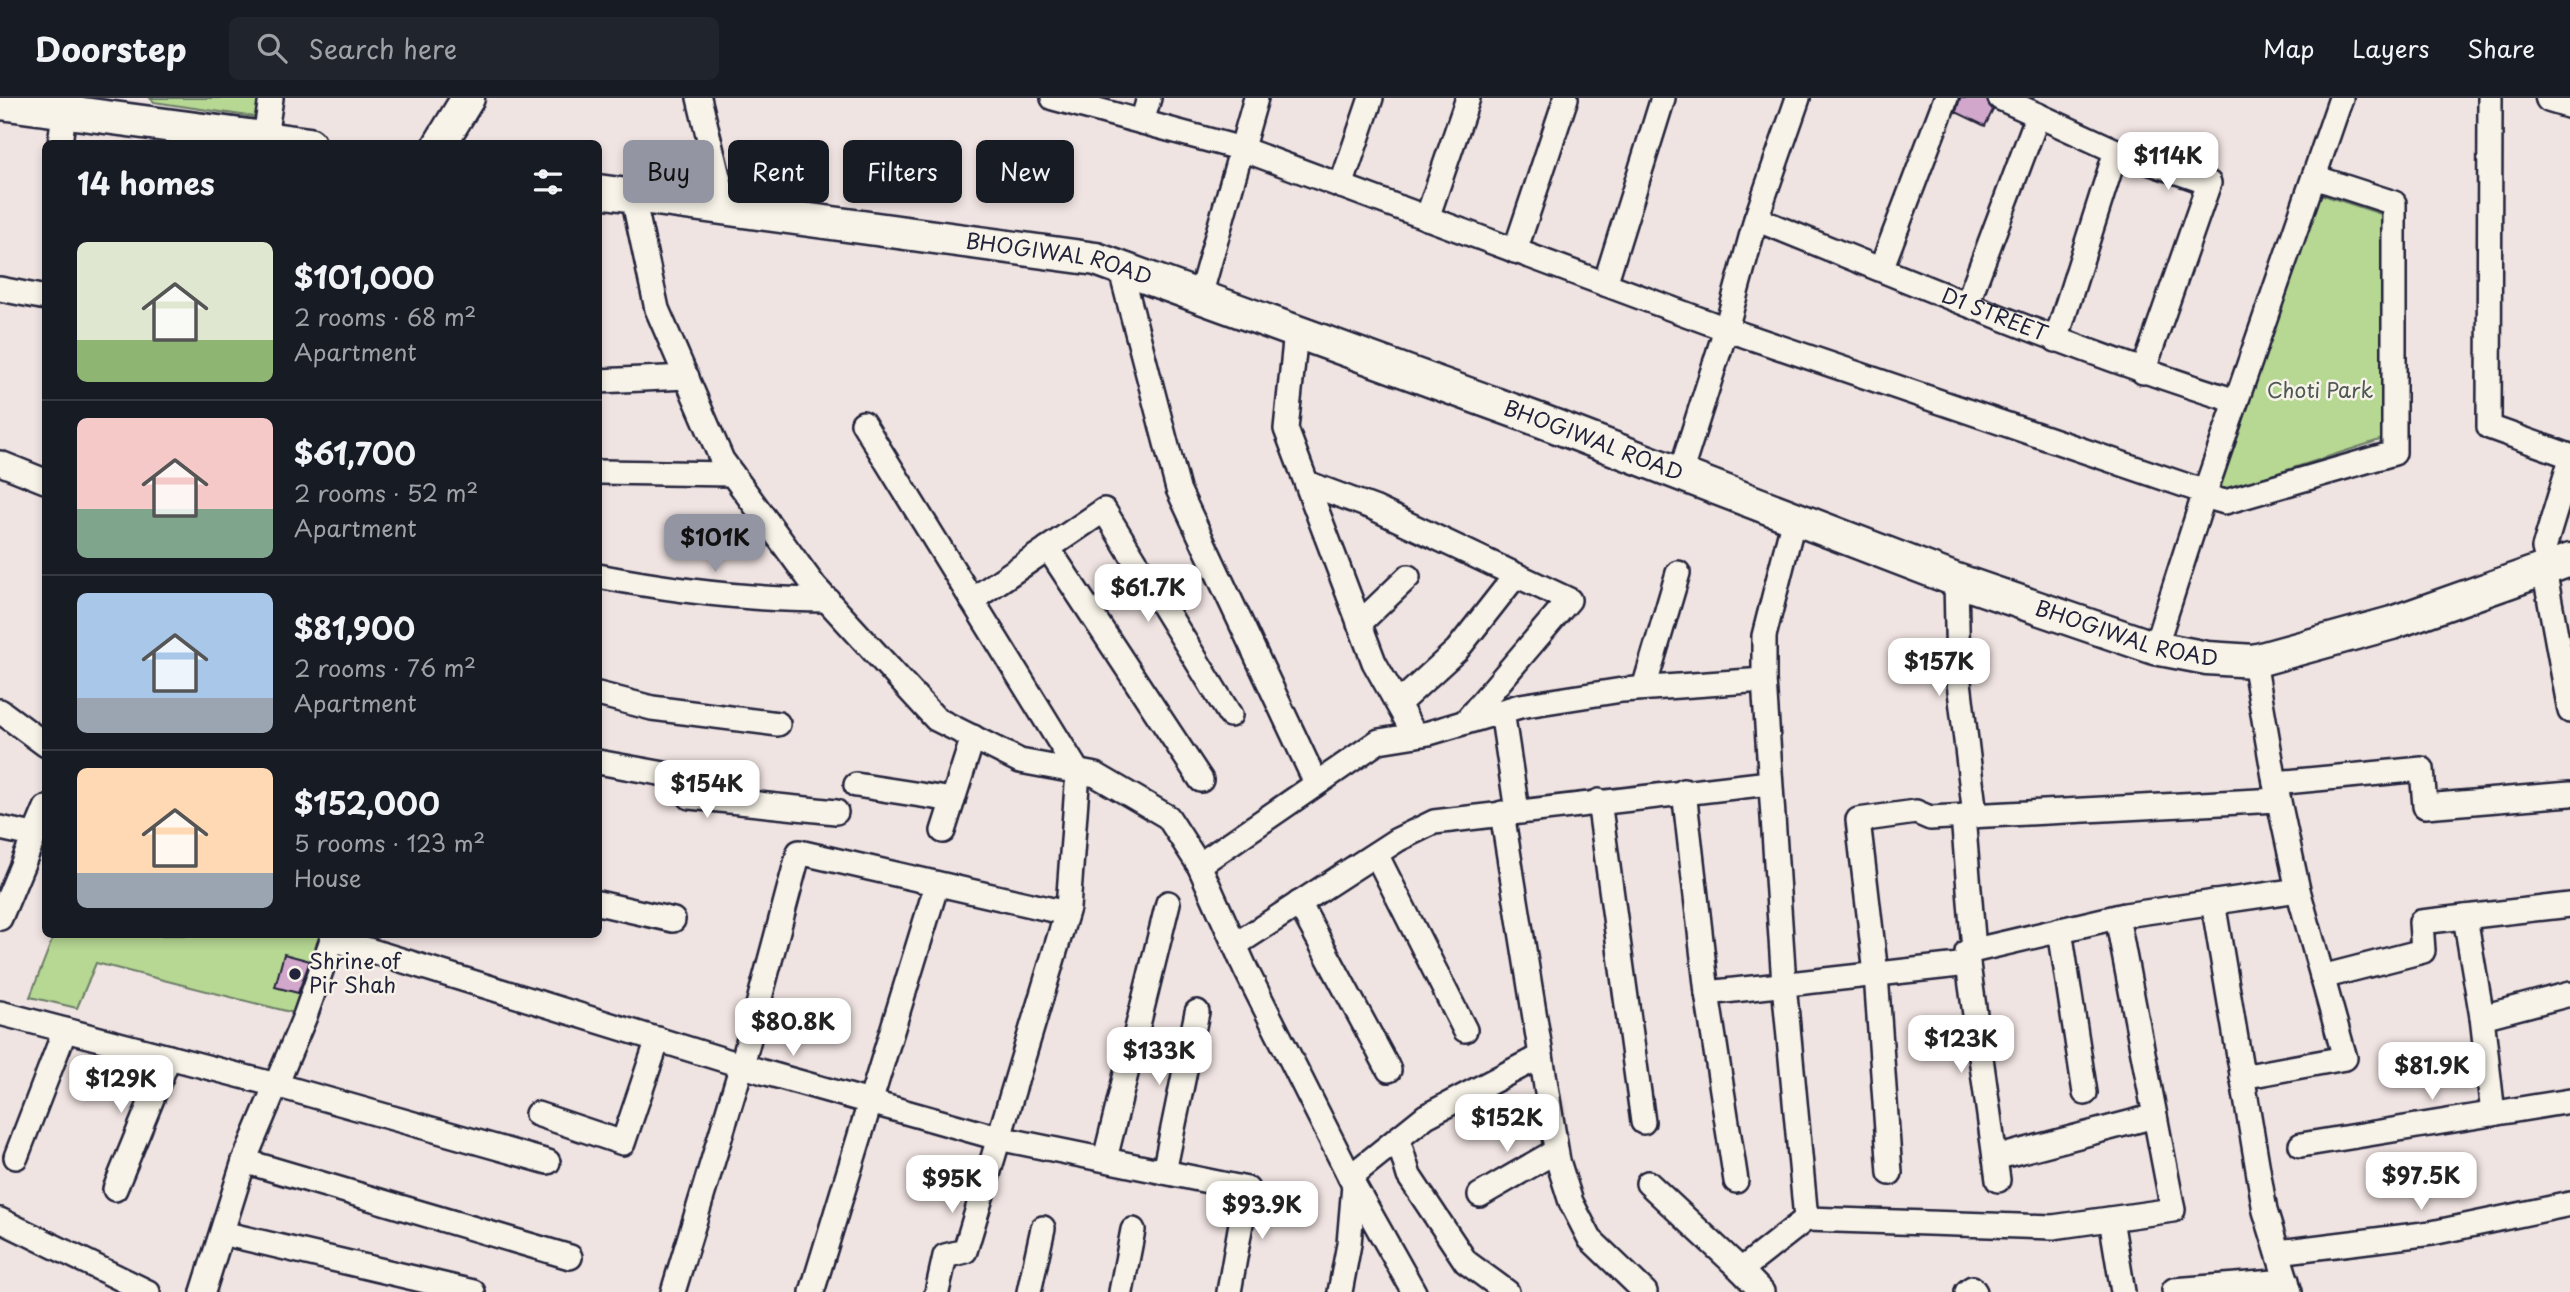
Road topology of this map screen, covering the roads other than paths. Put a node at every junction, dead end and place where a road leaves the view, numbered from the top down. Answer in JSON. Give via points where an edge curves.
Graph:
{"nodes":[{"id":1,"x":271,"y":98,"type":"edge"},
{"id":2,"x":468,"y":98,"type":"edge"},
{"id":3,"x":699,"y":98,"type":"edge"},
{"id":4,"x":1054,"y":98,"type":"edge"},
{"id":5,"x":1149,"y":98,"type":"edge"},
{"id":6,"x":1256,"y":98,"type":"edge"},
{"id":7,"x":1371,"y":98,"type":"edge"},
{"id":8,"x":1468,"y":98,"type":"edge"},
{"id":9,"x":1566,"y":98,"type":"edge"},
{"id":10,"x":1663,"y":98,"type":"edge"},
{"id":11,"x":1798,"y":98,"type":"edge"},
{"id":12,"x":1946,"y":98,"type":"edge"},
{"id":13,"x":2000,"y":98,"type":"edge"},
{"id":14,"x":2341,"y":98,"type":"edge"},
{"id":15,"x":2490,"y":98,"type":"edge"},
{"id":16,"x":2550,"y":98,"type":"edge"},
{"id":17,"x":0,"y":103,"type":"edge"},
{"id":18,"x":2570,"y":104,"type":"edge"},
{"id":19,"x":125,"y":108,"type":"edge"},
{"id":20,"x":64,"y":112,"type":"junction"},
{"id":21,"x":2038,"y":115,"type":"junction"},
{"id":22,"x":1142,"y":122,"type":"junction"},
{"id":23,"x":60,"y":140,"type":"edge"},
{"id":24,"x":273,"y":140,"type":"edge"},
{"id":25,"x":442,"y":140,"type":"edge"},
{"id":26,"x":1242,"y":149,"type":"junction"},
{"id":27,"x":2116,"y":151,"type":"junction"},
{"id":28,"x":2314,"y":177,"type":"junction"},
{"id":29,"x":1340,"y":186,"type":"junction"},
{"id":30,"x":602,"y":192,"type":"edge"},
{"id":31,"x":623,"y":195,"type":"edge"},
{"id":32,"x":634,"y":203,"type":"edge"},
{"id":33,"x":680,"y":203,"type":"edge"},
{"id":34,"x":726,"y":209,"type":"junction"},
{"id":35,"x":1427,"y":218,"type":"junction"},
{"id":36,"x":1756,"y":219,"type":"junction"},
{"id":37,"x":1515,"y":251,"type":"junction"},
{"id":38,"x":1120,"y":267,"type":"junction"},
{"id":39,"x":1881,"y":270,"type":"junction"},
{"id":40,"x":1605,"y":284,"type":"junction"},
{"id":41,"x":0,"y":289,"type":"edge"},
{"id":42,"x":1200,"y":296,"type":"junction"},
{"id":43,"x":42,"y":297,"type":"edge"},
{"id":44,"x":1967,"y":304,"type":"junction"},
{"id":45,"x":1726,"y":329,"type":"junction"},
{"id":46,"x":1296,"y":331,"type":"junction"},
{"id":47,"x":2056,"y":340,"type":"junction"},
{"id":48,"x":2143,"y":373,"type":"junction"},
{"id":49,"x":687,"y":377,"type":"junction"},
{"id":50,"x":602,"y":381,"type":"edge"},
{"id":51,"x":2236,"y":401,"type":"junction"},
{"id":52,"x":863,"y":423,"type":"dead end"},
{"id":53,"x":2570,"y":456,"type":"edge"},
{"id":54,"x":2570,"y":462,"type":"edge"},
{"id":55,"x":0,"y":463,"type":"edge"},
{"id":56,"x":602,"y":472,"type":"edge"},
{"id":57,"x":732,"y":474,"type":"junction"},
{"id":58,"x":1680,"y":474,"type":"junction"},
{"id":59,"x":42,"y":480,"type":"edge"},
{"id":60,"x":1307,"y":483,"type":"junction"},
{"id":61,"x":2204,"y":494,"type":"junction"},
{"id":62,"x":1794,"y":518,"type":"junction"},
{"id":63,"x":1048,"y":548,"type":"junction"},
{"id":64,"x":2554,"y":565,"type":"edge"},
{"id":65,"x":1678,"y":573,"type":"dead end"},
{"id":66,"x":1516,"y":575,"type":"junction"},
{"id":67,"x":602,"y":577,"type":"edge"},
{"id":68,"x":1408,"y":577,"type":"dead end"},
{"id":69,"x":1956,"y":580,"type":"junction"},
{"id":70,"x":828,"y":600,"type":"junction"},
{"id":71,"x":972,"y":600,"type":"junction"},
{"id":72,"x":1359,"y":624,"type":"junction"},
{"id":73,"x":2155,"y":649,"type":"junction"},
{"id":74,"x":2254,"y":661,"type":"junction"},
{"id":75,"x":1764,"y":680,"type":"junction"},
{"id":76,"x":1644,"y":688,"type":"junction"},
{"id":77,"x":602,"y":695,"type":"edge"},
{"id":78,"x":1398,"y":704,"type":"junction"},
{"id":79,"x":2570,"y":710,"type":"edge"},
{"id":80,"x":0,"y":711,"type":"edge"},
{"id":81,"x":1502,"y":711,"type":"junction"},
{"id":82,"x":1230,"y":715,"type":"dead end"},
{"id":83,"x":1465,"y":722,"type":"junction"},
{"id":84,"x":778,"y":724,"type":"dead end"},
{"id":85,"x":1415,"y":735,"type":"junction"},
{"id":86,"x":972,"y":737,"type":"junction"},
{"id":87,"x":42,"y":742,"type":"edge"},
{"id":88,"x":602,"y":763,"type":"edge"},
{"id":89,"x":1078,"y":772,"type":"junction"},
{"id":90,"x":1201,"y":780,"type":"dead end"},
{"id":91,"x":1316,"y":783,"type":"junction"},
{"id":92,"x":1769,"y":783,"type":"junction"},
{"id":93,"x":856,"y":785,"type":"dead end"},
{"id":94,"x":1684,"y":791,"type":"junction"},
{"id":95,"x":2277,"y":791,"type":"junction"},
{"id":96,"x":2570,"y":794,"type":"edge"},
{"id":97,"x":953,"y":800,"type":"junction"},
{"id":98,"x":1599,"y":801,"type":"junction"},
{"id":99,"x":836,"y":812,"type":"dead end"},
{"id":100,"x":1510,"y":812,"type":"junction"},
{"id":101,"x":42,"y":816,"type":"edge"},
{"id":102,"x":1969,"y":816,"type":"junction"},
{"id":103,"x":0,"y":828,"type":"edge"},
{"id":104,"x":943,"y":831,"type":"dead end"},
{"id":105,"x":33,"y":835,"type":"junction"},
{"id":106,"x":1376,"y":854,"type":"junction"},
{"id":107,"x":1199,"y":865,"type":"junction"},
{"id":108,"x":937,"y":884,"type":"junction"},
{"id":109,"x":2298,"y":890,"type":"junction"},
{"id":110,"x":2213,"y":902,"type":"junction"},
{"id":111,"x":1168,"y":903,"type":"dead end"},
{"id":112,"x":1299,"y":903,"type":"junction"},
{"id":113,"x":602,"y":904,"type":"edge"},
{"id":114,"x":2570,"y":905,"type":"edge"},
{"id":115,"x":1066,"y":914,"type":"junction"},
{"id":116,"x":2117,"y":917,"type":"junction"},
{"id":117,"x":2465,"y":917,"type":"junction"},
{"id":118,"x":0,"y":918,"type":"edge"},
{"id":119,"x":673,"y":920,"type":"dead end"},
{"id":120,"x":2060,"y":930,"type":"junction"},
{"id":121,"x":333,"y":938,"type":"edge"},
{"id":122,"x":336,"y":938,"type":"edge"},
{"id":123,"x":1235,"y":945,"type":"junction"},
{"id":124,"x":1971,"y":957,"type":"junction"},
{"id":125,"x":1876,"y":974,"type":"junction"},
{"id":126,"x":2322,"y":977,"type":"junction"},
{"id":127,"x":1784,"y":984,"type":"junction"},
{"id":128,"x":1707,"y":993,"type":"junction"},
{"id":129,"x":2570,"y":994,"type":"edge"},
{"id":130,"x":1197,"y":1012,"type":"dead end"},
{"id":131,"x":0,"y":1013,"type":"edge"},
{"id":132,"x":2482,"y":1017,"type":"junction"},
{"id":133,"x":65,"y":1030,"type":"junction"},
{"id":134,"x":1465,"y":1030,"type":"dead end"},
{"id":135,"x":658,"y":1039,"type":"junction"},
{"id":136,"x":1541,"y":1056,"type":"junction"},
{"id":137,"x":169,"y":1057,"type":"junction"},
{"id":138,"x":742,"y":1065,"type":"junction"},
{"id":139,"x":1389,"y":1070,"type":"dead end"},
{"id":140,"x":2242,"y":1077,"type":"junction"},
{"id":141,"x":276,"y":1086,"type":"junction"},
{"id":142,"x":2085,"y":1093,"type":"dead end"},
{"id":143,"x":2570,"y":1101,"type":"edge"},
{"id":144,"x":871,"y":1102,"type":"junction"},
{"id":145,"x":537,"y":1114,"type":"dead end"},
{"id":146,"x":2493,"y":1114,"type":"junction"},
{"id":147,"x":2155,"y":1115,"type":"junction"},
{"id":148,"x":1643,"y":1122,"type":"dead end"},
{"id":149,"x":998,"y":1138,"type":"junction"},
{"id":150,"x":1398,"y":1139,"type":"junction"},
{"id":151,"x":2301,"y":1144,"type":"dead end"},
{"id":152,"x":1556,"y":1151,"type":"junction"},
{"id":153,"x":16,"y":1157,"type":"dead end"},
{"id":154,"x":1105,"y":1160,"type":"junction"},
{"id":155,"x":244,"y":1161,"type":"junction"},
{"id":156,"x":548,"y":1162,"type":"dead end"},
{"id":157,"x":1164,"y":1171,"type":"junction"},
{"id":158,"x":1890,"y":1173,"type":"dead end"},
{"id":159,"x":1352,"y":1181,"type":"junction"},
{"id":160,"x":1736,"y":1181,"type":"dead end"},
{"id":161,"x":1648,"y":1183,"type":"dead end"},
{"id":162,"x":115,"y":1189,"type":"dead end"},
{"id":163,"x":1480,"y":1195,"type":"dead end"},
{"id":164,"x":2570,"y":1204,"type":"edge"},
{"id":165,"x":1806,"y":1219,"type":"junction"},
{"id":166,"x":2111,"y":1219,"type":"junction"},
{"id":167,"x":0,"y":1220,"type":"edge"},
{"id":168,"x":1043,"y":1228,"type":"dead end"},
{"id":169,"x":1133,"y":1230,"type":"dead end"},
{"id":170,"x":222,"y":1233,"type":"junction"},
{"id":171,"x":2278,"y":1252,"type":"junction"},
{"id":172,"x":570,"y":1256,"type":"dead end"},
{"id":173,"x":1741,"y":1270,"type":"junction"},
{"id":174,"x":114,"y":1284,"type":"edge"},
{"id":175,"x":2289,"y":1287,"type":"edge"},
{"id":176,"x":2174,"y":1290,"type":"dead end"},
{"id":177,"x":148,"y":1292,"type":"edge"},
{"id":178,"x":203,"y":1292,"type":"edge"},
{"id":179,"x":473,"y":1292,"type":"edge"},
{"id":180,"x":673,"y":1292,"type":"edge"},
{"id":181,"x":813,"y":1292,"type":"edge"},
{"id":182,"x":937,"y":1292,"type":"edge"},
{"id":183,"x":1029,"y":1292,"type":"edge"},
{"id":184,"x":1121,"y":1292,"type":"edge"},
{"id":185,"x":1229,"y":1292,"type":"edge"},
{"id":186,"x":1340,"y":1292,"type":"edge"},
{"id":187,"x":1414,"y":1292,"type":"edge"},
{"id":188,"x":1507,"y":1292,"type":"edge"},
{"id":189,"x":1645,"y":1292,"type":"edge"},
{"id":190,"x":1762,"y":1292,"type":"edge"},
{"id":191,"x":1967,"y":1292,"type":"edge"},
{"id":192,"x":1975,"y":1292,"type":"edge"},
{"id":193,"x":2123,"y":1292,"type":"edge"}],
"edges":[{"from":1,"to":24,"type":"street"},
{"from":2,"to":25,"type":"main road"},
{"from":3,"to":34,"type":"street"},
{"from":4,"to":22,"type":"street"},
{"from":5,"to":22,"type":"street"},
{"from":6,"to":26,"type":"street"},
{"from":7,"to":29,"type":"street"},
{"from":8,"to":35,"type":"street"},
{"from":9,"to":37,"type":"street"},
{"from":10,"to":40,"type":"street"},
{"from":11,"to":36,"type":"street"},
{"from":12,"to":39,"type":"street"},
{"from":13,"to":21,"type":"street"},
{"from":14,"to":28,"type":"street"},
{"from":15,"to":53,"type":"street","via":[[2489,427]]},
{"from":16,"to":18,"type":"street"},
{"from":17,"to":20,"type":"main road"},
{"from":19,"to":20,"type":"main road"},
{"from":19,"to":24,"type":"main road"},
{"from":20,"to":23,"type":"street"},
{"from":21,"to":27,"type":"street"},
{"from":21,"to":44,"type":"street"},
{"from":22,"to":26,"type":"street"},
{"from":26,"to":29,"type":"street"},
{"from":26,"to":42,"type":"street"},
{"from":27,"to":47,"type":"street"},
{"from":27,"to":48,"type":"street","via":[[2208,183]]},
{"from":28,"to":51,"type":"street"},
{"from":28,"to":61,"type":"street","via":[[2394,203],[2393,453],[2225,502]]},
{"from":29,"to":35,"type":"street"},
{"from":30,"to":31,"type":"main road","name":"BHOGIWAL ROAD"},
{"from":32,"to":49,"type":"street","via":[[657,309]]},
{"from":33,"to":34,"type":"main road","name":"BHOGIWAL ROAD"},
{"from":34,"to":38,"type":"main road","name":"BHOGIWAL ROAD","via":[[1096,259]]},
{"from":35,"to":37,"type":"street"},
{"from":36,"to":39,"type":"street","name":"D1 STREET"},
{"from":36,"to":45,"type":"street"},
{"from":37,"to":40,"type":"street"},
{"from":38,"to":42,"type":"main road","name":"BHOGIWAL ROAD"},
{"from":38,"to":91,"type":"street","via":[[1178,489]]},
{"from":39,"to":44,"type":"street","name":"D1 STREET"},
{"from":40,"to":45,"type":"street"},
{"from":41,"to":43,"type":"street"},
{"from":42,"to":46,"type":"main road","name":"BHOGIWAL ROAD"},
{"from":44,"to":47,"type":"street","name":"D1 STREET"},
{"from":45,"to":58,"type":"street"},
{"from":45,"to":61,"type":"street"},
{"from":46,"to":58,"type":"main road","name":"BHOGIWAL ROAD"},
{"from":46,"to":60,"type":"street","via":[[1286,429]]},
{"from":47,"to":48,"type":"street","name":"D1 STREET"},
{"from":48,"to":51,"type":"street","name":"D1 STREET"},
{"from":49,"to":50,"type":"street"},
{"from":49,"to":57,"type":"street"},
{"from":51,"to":61,"type":"street"},
{"from":52,"to":71,"type":"street"},
{"from":54,"to":64,"type":"street","via":[[2544,548]]},
{"from":55,"to":59,"type":"street"},
{"from":56,"to":57,"type":"street"},
{"from":57,"to":70,"type":"street"},
{"from":58,"to":62,"type":"main road","name":"BHOGIWAL ROAD"},
{"from":60,"to":66,"type":"street","via":[[1374,508]]},
{"from":60,"to":72,"type":"street"},
{"from":61,"to":73,"type":"street"},
{"from":62,"to":69,"type":"main road","name":"BHOGIWAL ROAD"},
{"from":62,"to":75,"type":"street","via":[[1764,636]]},
{"from":63,"to":71,"type":"street"},
{"from":63,"to":82,"type":"street","via":[[1104,510]]},
{"from":63,"to":90,"type":"street"},
{"from":64,"to":74,"type":"main road","name":"BHOGIWAL ROAD","via":[[2392,623]]},
{"from":64,"to":79,"type":"street"},
{"from":65,"to":76,"type":"street"},
{"from":66,"to":78,"type":"street","via":[[1457,650]]},
{"from":66,"to":83,"type":"street","via":[[1569,600]]},
{"from":67,"to":70,"type":"street","via":[[677,592],[752,600]]},
{"from":68,"to":72,"type":"street"},
{"from":69,"to":73,"type":"main road","name":"BHOGIWAL ROAD"},
{"from":69,"to":102,"type":"street"},
{"from":70,"to":86,"type":"street","via":[[936,719]]},
{"from":71,"to":89,"type":"street"},
{"from":72,"to":78,"type":"street"},
{"from":73,"to":74,"type":"main road","name":"BHOGIWAL ROAD"},
{"from":74,"to":95,"type":"street"},
{"from":75,"to":76,"type":"street"},
{"from":75,"to":92,"type":"street"},
{"from":76,"to":81,"type":"street"},
{"from":77,"to":84,"type":"street","via":[[652,708]]},
{"from":78,"to":85,"type":"street"},
{"from":80,"to":87,"type":"street"},
{"from":81,"to":83,"type":"street"},
{"from":81,"to":100,"type":"street"},
{"from":83,"to":85,"type":"street"},
{"from":85,"to":91,"type":"street","via":[[1379,741]]},
{"from":86,"to":89,"type":"street","via":[[1020,761]]},
{"from":86,"to":97,"type":"street"},
{"from":88,"to":99,"type":"street","via":[[692,779],[690,797]]},
{"from":89,"to":107,"type":"street","via":[[1096,775],[1168,817]]},
{"from":89,"to":115,"type":"street"},
{"from":91,"to":107,"type":"street"},
{"from":92,"to":94,"type":"street"},
{"from":92,"to":127,"type":"street"},
{"from":93,"to":97,"type":"street"},
{"from":94,"to":98,"type":"street"},
{"from":94,"to":128,"type":"street"},
{"from":95,"to":96,"type":"street","via":[[2422,769],[2425,806]]},
{"from":95,"to":102,"type":"street"},
{"from":95,"to":109,"type":"street"},
{"from":97,"to":104,"type":"street"},
{"from":98,"to":100,"type":"street"},
{"from":98,"to":148,"type":"street"},
{"from":100,"to":106,"type":"street","via":[[1434,822]]},
{"from":100,"to":136,"type":"street"},
{"from":101,"to":105,"type":"street"},
{"from":102,"to":124,"type":"street"},
{"from":102,"to":125,"type":"street","via":[[1930,818],[1916,812],[1858,820]]},
{"from":103,"to":105,"type":"street"},
{"from":105,"to":118,"type":"street"},
{"from":106,"to":112,"type":"street"},
{"from":106,"to":134,"type":"street"},
{"from":107,"to":123,"type":"street"},
{"from":108,"to":115,"type":"street"},
{"from":108,"to":138,"type":"street","via":[[799,852]]},
{"from":108,"to":144,"type":"street"},
{"from":109,"to":110,"type":"street"},
{"from":109,"to":126,"type":"street"},
{"from":110,"to":116,"type":"street"},
{"from":110,"to":140,"type":"street"},
{"from":111,"to":154,"type":"street"},
{"from":112,"to":123,"type":"street"},
{"from":112,"to":139,"type":"street"},
{"from":113,"to":119,"type":"street"},
{"from":114,"to":117,"type":"street"},
{"from":115,"to":149,"type":"street"},
{"from":116,"to":120,"type":"street"},
{"from":116,"to":147,"type":"street"},
{"from":117,"to":126,"type":"street","via":[[2421,922],[2423,951]]},
{"from":117,"to":132,"type":"street"},
{"from":120,"to":124,"type":"street"},
{"from":120,"to":142,"type":"street"},
{"from":121,"to":141,"type":"street"},
{"from":122,"to":135,"type":"street"},
{"from":123,"to":159,"type":"street"},
{"from":124,"to":125,"type":"street"},
{"from":124,"to":147,"type":"street","via":[[1996,1169]]},
{"from":125,"to":127,"type":"street"},
{"from":125,"to":158,"type":"street"},
{"from":126,"to":140,"type":"street","via":[[2345,1058]]},
{"from":127,"to":128,"type":"street"},
{"from":127,"to":165,"type":"street"},
{"from":128,"to":160,"type":"street"},
{"from":129,"to":132,"type":"street"},
{"from":130,"to":157,"type":"street"},
{"from":131,"to":133,"type":"street"},
{"from":132,"to":146,"type":"street"},
{"from":133,"to":137,"type":"street"},
{"from":133,"to":153,"type":"street"},
{"from":135,"to":138,"type":"street"},
{"from":135,"to":145,"type":"street","via":[[623,1143]]},
{"from":136,"to":150,"type":"street","via":[[1426,1116]]},
{"from":136,"to":152,"type":"street"},
{"from":137,"to":141,"type":"street"},
{"from":137,"to":162,"type":"street"},
{"from":138,"to":144,"type":"street"},
{"from":138,"to":180,"type":"street"},
{"from":140,"to":171,"type":"street","via":[[2265,1211]]},
{"from":141,"to":155,"type":"street"},
{"from":141,"to":156,"type":"street"},
{"from":143,"to":146,"type":"street"},
{"from":144,"to":149,"type":"street"},
{"from":144,"to":181,"type":"street"},
{"from":146,"to":151,"type":"street"},
{"from":147,"to":166,"type":"street","via":[[2173,1210]]},
{"from":149,"to":154,"type":"street"},
{"from":149,"to":182,"type":"street","via":[[965,1251],[945,1256]]},
{"from":150,"to":159,"type":"street"},
{"from":150,"to":188,"type":"street","via":[[1409,1176],[1465,1262]]},
{"from":152,"to":163,"type":"street"},
{"from":152,"to":189,"type":"street","via":[[1571,1202],[1590,1239]]},
{"from":154,"to":157,"type":"street"},
{"from":155,"to":170,"type":"street"},
{"from":155,"to":172,"type":"street"},
{"from":157,"to":185,"type":"street","via":[[1247,1189]]},
{"from":159,"to":186,"type":"street","via":[[1349,1244]]},
{"from":159,"to":187,"type":"street"},
{"from":161,"to":173,"type":"street"},
{"from":164,"to":171,"type":"street","via":[[2432,1233]]},
{"from":165,"to":166,"type":"street","via":[[2053,1227]]},
{"from":165,"to":173,"type":"street"},
{"from":166,"to":193,"type":"street"},
{"from":167,"to":174,"type":"street"},
{"from":168,"to":183,"type":"street"},
{"from":169,"to":184,"type":"street"},
{"from":170,"to":178,"type":"street"},
{"from":170,"to":179,"type":"street"},
{"from":171,"to":175,"type":"street"},
{"from":173,"to":190,"type":"street"},
{"from":174,"to":177,"type":"street"},
{"from":175,"to":176,"type":"street"},
{"from":191,"to":192,"type":"street","via":[[1972,1288]]}]}
